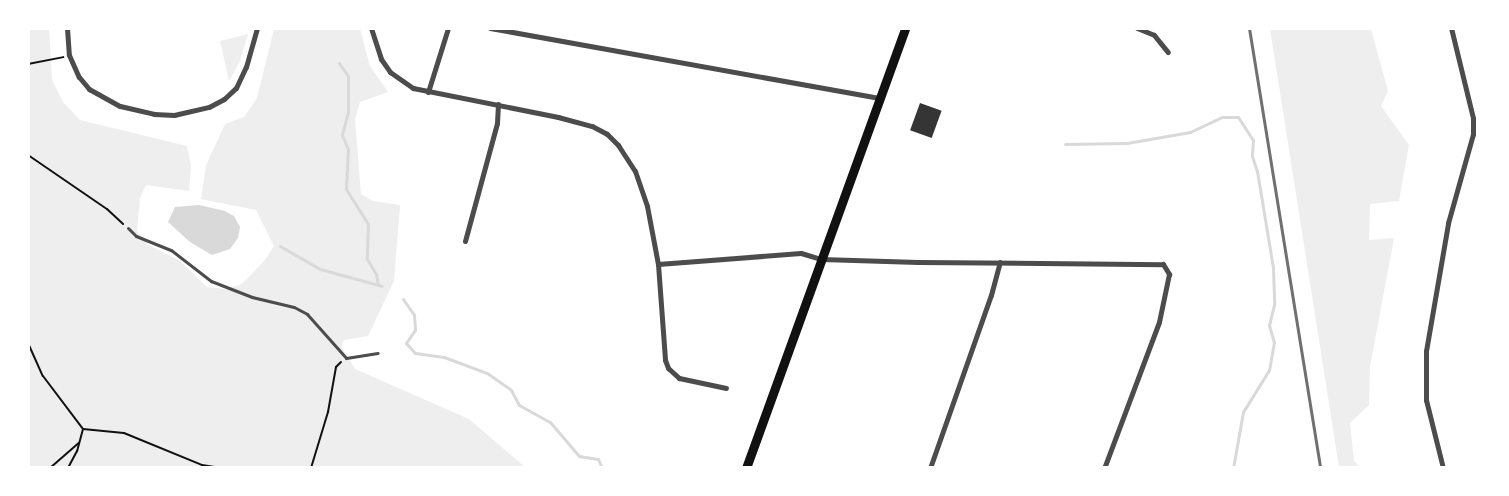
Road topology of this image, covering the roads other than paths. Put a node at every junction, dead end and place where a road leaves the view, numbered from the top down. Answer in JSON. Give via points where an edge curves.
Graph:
{"nodes":[{"id":1,"x":67,"y":28,"type":"edge"},
{"id":2,"x":256,"y":28,"type":"edge"},
{"id":3,"x":371,"y":28,"type":"edge"},
{"id":4,"x":448,"y":28,"type":"edge"},
{"id":5,"x":490,"y":28,"type":"edge"},
{"id":6,"x":905,"y":28,"type":"edge"},
{"id":7,"x":1137,"y":28,"type":"edge"},
{"id":8,"x":1451,"y":28,"type":"edge"},
{"id":9,"x":1168,"y":52,"type":"dead end"},
{"id":10,"x":428,"y":92,"type":"junction"},
{"id":11,"x":880,"y":98,"type":"junction"},
{"id":12,"x":498,"y":105,"type":"junction"},
{"id":13,"x":1473,"y":134,"type":"junction"},
{"id":14,"x":1480,"y":135,"type":"edge"},
{"id":15,"x":128,"y":228,"type":"road end"},
{"id":16,"x":465,"y":241,"type":"dead end"},
{"id":17,"x":821,"y":258,"type":"junction"},
{"id":18,"x":1000,"y":262,"type":"junction"},
{"id":19,"x":658,"y":264,"type":"junction"},
{"id":20,"x":378,"y":354,"type":"dead end"},
{"id":21,"x":726,"y":388,"type":"dead end"},
{"id":22,"x":746,"y":468,"type":"edge"},
{"id":23,"x":930,"y":468,"type":"edge"},
{"id":24,"x":1104,"y":468,"type":"edge"},
{"id":25,"x":1443,"y":468,"type":"edge"}],
"edges":[{"from":1,"to":2,"type":"street","via":[[69,55],[89,89],[104,98],[154,114],[174,115],[209,107],[236,88]]},
{"from":3,"to":10,"type":"street","via":[[381,59],[390,72],[398,80]]},
{"from":4,"to":10,"type":"street"},
{"from":5,"to":11,"type":"street"},
{"from":6,"to":11,"type":"main road"},
{"from":7,"to":9,"type":"street","via":[[1154,35]]},
{"from":8,"to":13,"type":"street","via":[[1473,118]]},
{"from":10,"to":12,"type":"street"},
{"from":11,"to":17,"type":"main road"},
{"from":12,"to":16,"type":"street","via":[[497,123]]},
{"from":12,"to":19,"type":"street","via":[[591,126],[612,139],[635,171],[644,192]]},
{"from":13,"to":14,"type":"street"},
{"from":13,"to":25,"type":"street","via":[[1448,223],[1426,351],[1426,400]]},
{"from":15,"to":20,"type":"lane","via":[[136,236],[171,250],[212,281],[307,314],[346,358]]},
{"from":17,"to":18,"type":"street"},
{"from":17,"to":19,"type":"street","via":[[801,253]]},
{"from":17,"to":22,"type":"main road"},
{"from":18,"to":23,"type":"street"},
{"from":18,"to":24,"type":"street","via":[[1158,262],[1167,268],[1168,282],[1159,322]]},
{"from":19,"to":21,"type":"street","via":[[668,368],[679,378]]}]}
